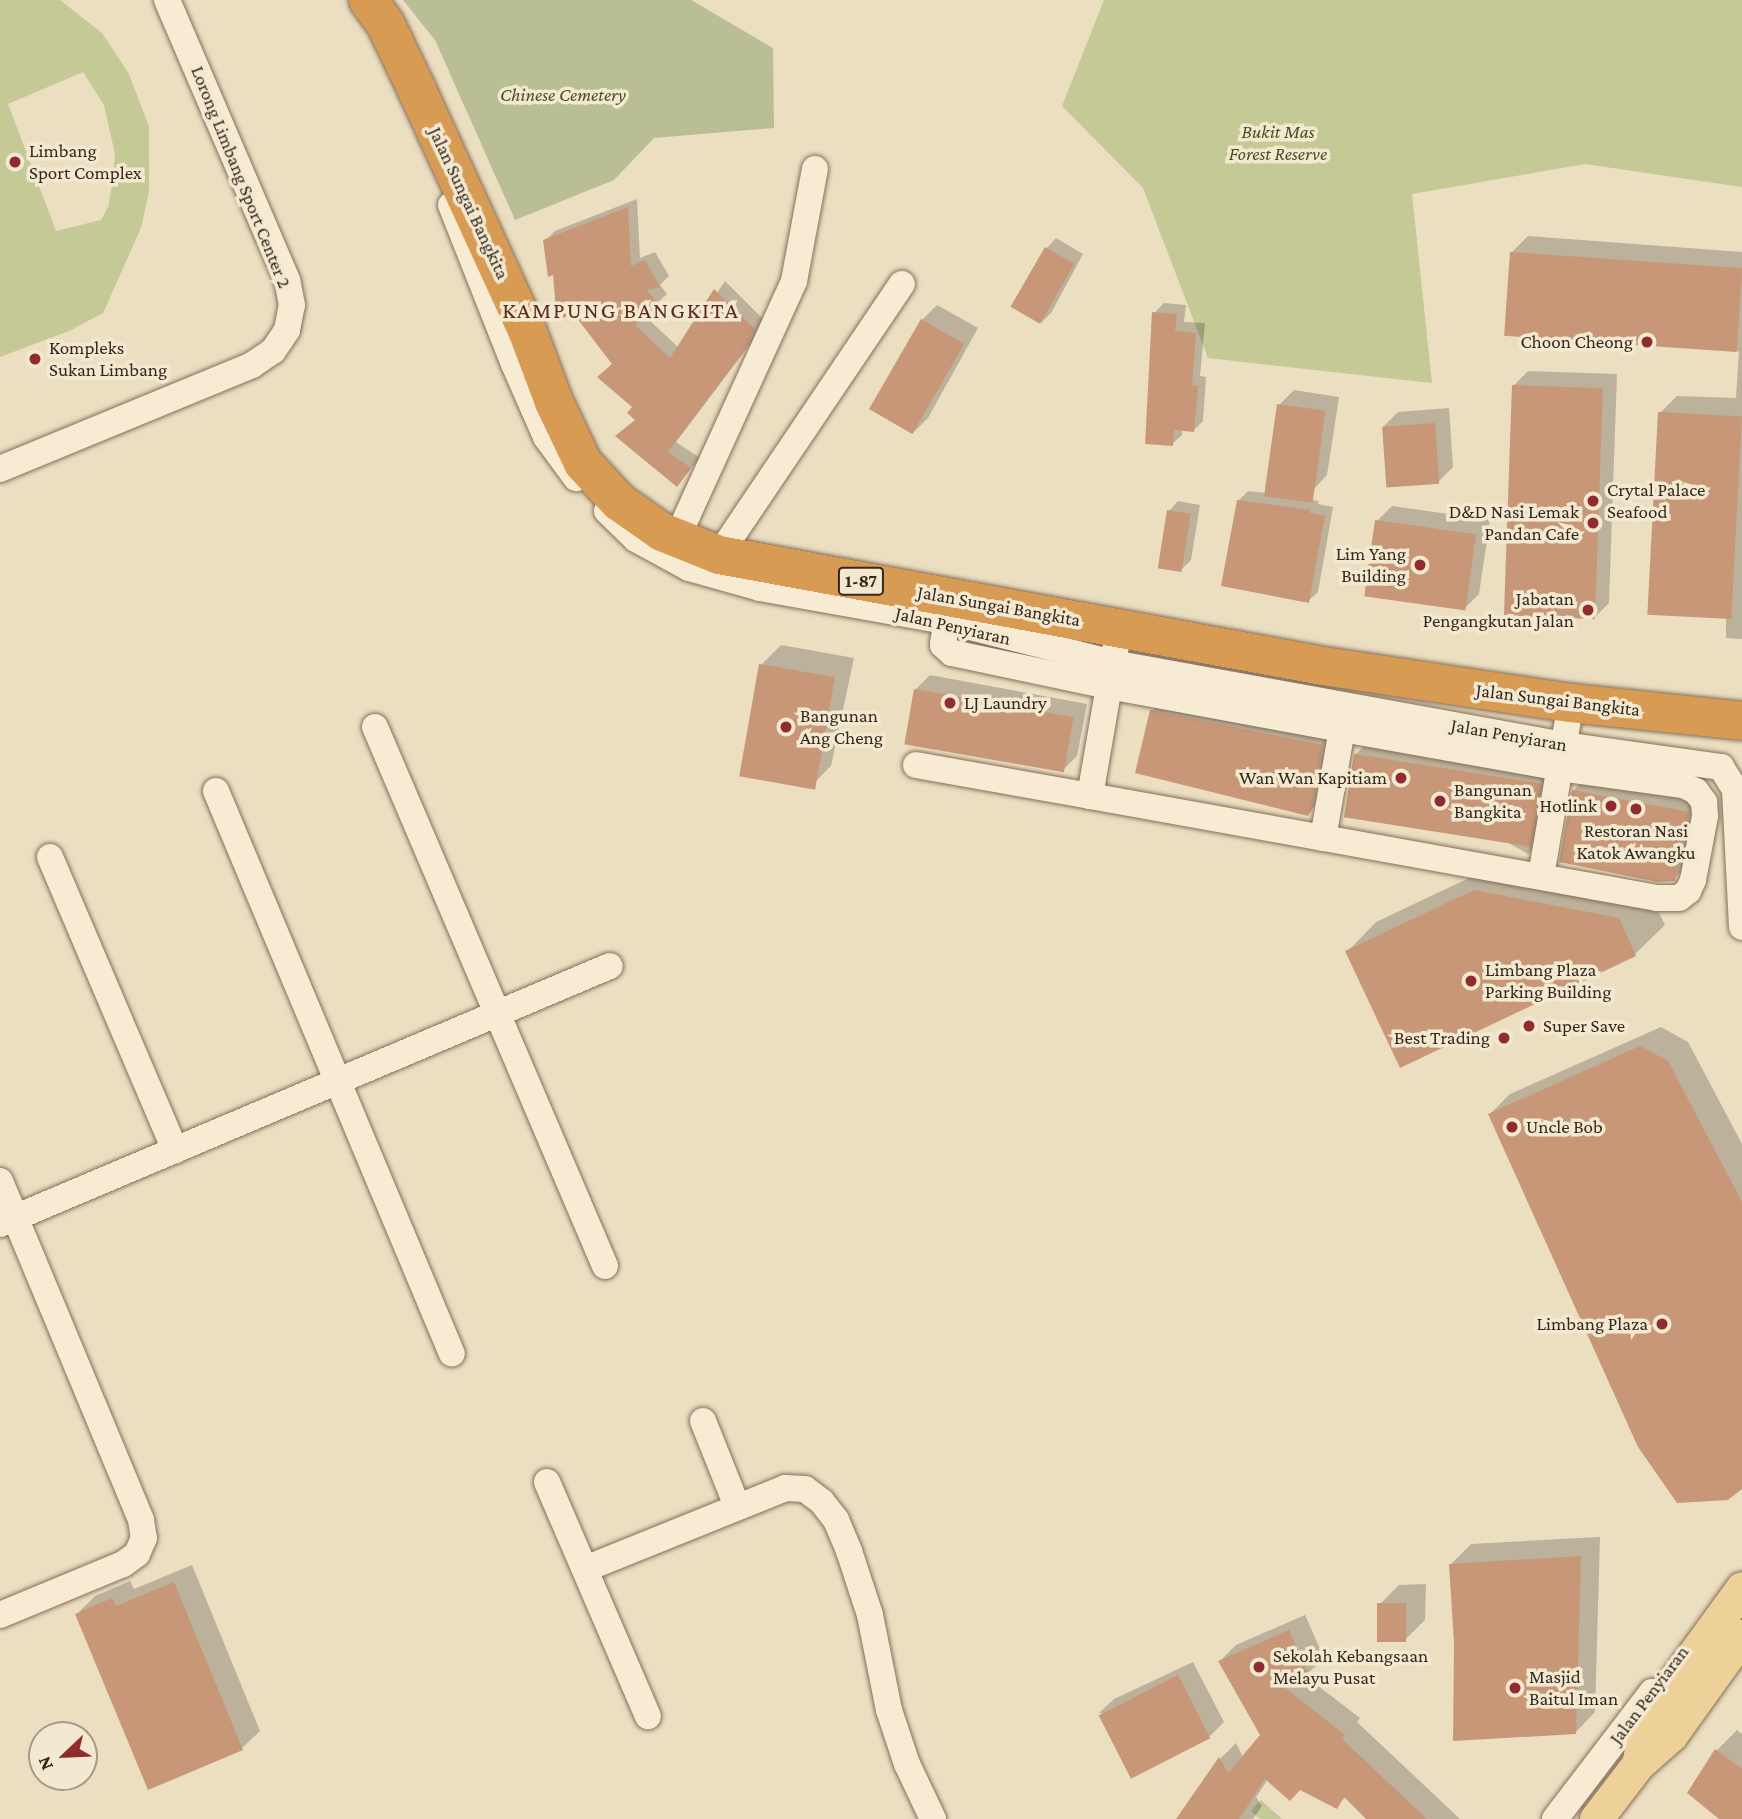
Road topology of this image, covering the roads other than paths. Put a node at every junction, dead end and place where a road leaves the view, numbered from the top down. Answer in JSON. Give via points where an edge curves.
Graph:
{"nodes":[{"id":1,"x":167,"y":0,"type":"edge"},
{"id":2,"x":354,"y":0,"type":"edge"},
{"id":3,"x":368,"y":0,"type":"edge"},
{"id":4,"x":815,"y":169,"type":"dead end"},
{"id":5,"x":902,"y":284,"type":"dead end"},
{"id":6,"x":0,"y":469,"type":"edge"},
{"id":7,"x":677,"y":538,"type":"junction"},
{"id":8,"x":719,"y":555,"type":"junction"},
{"id":9,"x":949,"y":609,"type":"junction"},
{"id":10,"x":1076,"y":652,"type":"junction"},
{"id":11,"x":1114,"y":659,"type":"junction"},
{"id":12,"x":1571,"y":704,"type":"junction"},
{"id":13,"x":1672,"y":714,"type":"junction"},
{"id":14,"x":1742,"y":721,"type":"edge"},
{"id":15,"x":375,"y":727,"type":"dead end"},
{"id":16,"x":1342,"y":729,"type":"junction"},
{"id":17,"x":1742,"y":749,"type":"edge"},
{"id":18,"x":1562,"y":756,"type":"junction"},
{"id":19,"x":916,"y":765,"type":"dead end"},
{"id":20,"x":216,"y":791,"type":"dead end"},
{"id":21,"x":1090,"y":796,"type":"junction"},
{"id":22,"x":1323,"y":838,"type":"junction"},
{"id":23,"x":50,"y":857,"type":"dead end"},
{"id":24,"x":1541,"y":876,"type":"junction"},
{"id":25,"x":1742,"y":927,"type":"edge"},
{"id":26,"x":610,"y":966,"type":"dead end"},
{"id":27,"x":498,"y":1014,"type":"junction"},
{"id":28,"x":338,"y":1081,"type":"junction"},
{"id":29,"x":175,"y":1150,"type":"junction"},
{"id":30,"x":0,"y":1181,"type":"edge"},
{"id":31,"x":8,"y":1221,"type":"edge"},
{"id":32,"x":605,"y":1266,"type":"dead end"},
{"id":33,"x":452,"y":1354,"type":"dead end"},
{"id":34,"x":703,"y":1421,"type":"dead end"},
{"id":35,"x":547,"y":1482,"type":"dead end"},
{"id":36,"x":737,"y":1506,"type":"junction"},
{"id":37,"x":585,"y":1569,"type":"junction"},
{"id":38,"x":1742,"y":1570,"type":"edge"},
{"id":39,"x":1742,"y":1588,"type":"edge"},
{"id":40,"x":0,"y":1615,"type":"edge"},
{"id":41,"x":1742,"y":1636,"type":"edge"},
{"id":42,"x":648,"y":1716,"type":"dead end"},
{"id":43,"x":1638,"y":1764,"type":"junction"},
{"id":44,"x":933,"y":1819,"type":"edge"},
{"id":45,"x":1555,"y":1819,"type":"edge"},
{"id":46,"x":1597,"y":1819,"type":"edge"}],
"edges":[{"from":1,"to":6,"type":"street","name":"Lorong Limbang Sport Center 2","via":[[287,280],[292,305],[287,330],[273,351],[252,365]]},
{"from":2,"to":9,"type":"street","name":"Jalan Penyiaran","via":[[384,47],[429,146],[547,437],[583,488],[636,539],[688,568],[760,588]]},
{"from":3,"to":7,"type":"highway","name":"Jalan Sungai Bangkita","number":"1-87","via":[[386,25],[417,90],[583,463],[619,502]]},
{"from":4,"to":7,"type":"street","via":[[794,281]]},
{"from":5,"to":8,"type":"street"},
{"from":7,"to":8,"type":"highway","name":"Jalan Sungai Bangkita","number":"1-87"},
{"from":8,"to":9,"type":"highway","name":"Jalan Sungai Bangkita","number":"1-87"},
{"from":9,"to":10,"type":"highway","name":"Jalan Sungai Bangkita","number":"1-87"},
{"from":9,"to":10,"type":"street","via":[[943,645],[952,653]]},
{"from":10,"to":11,"type":"highway","name":"Jalan Sungai Bangkita","number":"1-87"},
{"from":10,"to":11,"type":"street"},
{"from":11,"to":12,"type":"highway","name":"Jalan Sungai Bangkita","number":"1-87","via":[[1323,666]]},
{"from":11,"to":16,"type":"street"},
{"from":11,"to":18,"type":"street","name":"Jalan Penyiaran"},
{"from":11,"to":21,"type":"street"},
{"from":12,"to":13,"type":"highway","name":"Jalan Sungai Bangkita","number":"1-87"},
{"from":12,"to":18,"type":"street"},
{"from":13,"to":14,"type":"highway","name":"Jalan Sungai Bangkita","number":"1-87"},
{"from":13,"to":17,"type":"highway","number":"1-87","via":[[1718,732]]},
{"from":15,"to":27,"type":"street"},
{"from":16,"to":18,"type":"street"},
{"from":16,"to":22,"type":"street"},
{"from":18,"to":24,"type":"street"},
{"from":18,"to":24,"type":"street","via":[[1683,785],[1696,791],[1704,802],[1705,816],[1693,880],[1679,898]]},
{"from":18,"to":25,"type":"street","name":"Jalan Penyiaran","via":[[1721,767],[1735,789]]},
{"from":19,"to":21,"type":"street"},
{"from":20,"to":28,"type":"street"},
{"from":21,"to":22,"type":"street"},
{"from":22,"to":24,"type":"street"},
{"from":23,"to":29,"type":"street"},
{"from":26,"to":27,"type":"street"},
{"from":27,"to":28,"type":"street"},
{"from":27,"to":32,"type":"street"},
{"from":28,"to":29,"type":"street"},
{"from":28,"to":33,"type":"street"},
{"from":29,"to":31,"type":"street"},
{"from":30,"to":31,"type":"street"},
{"from":31,"to":40,"type":"street","via":[[141,1520],[144,1538],[137,1554],[124,1564]]},
{"from":34,"to":36,"type":"street"},
{"from":35,"to":37,"type":"street"},
{"from":36,"to":37,"type":"street"},
{"from":36,"to":44,"type":"street","via":[[785,1488],[805,1489],[836,1520],[870,1615],[888,1710]]},
{"from":37,"to":42,"type":"street"},
{"from":38,"to":45,"type":"street","name":"Jalan Penyiaran"},
{"from":39,"to":43,"type":"main road","via":[[1649,1716]]},
{"from":41,"to":43,"type":"main road","via":[[1671,1735]]},
{"from":43,"to":46,"type":"main road"}]}
